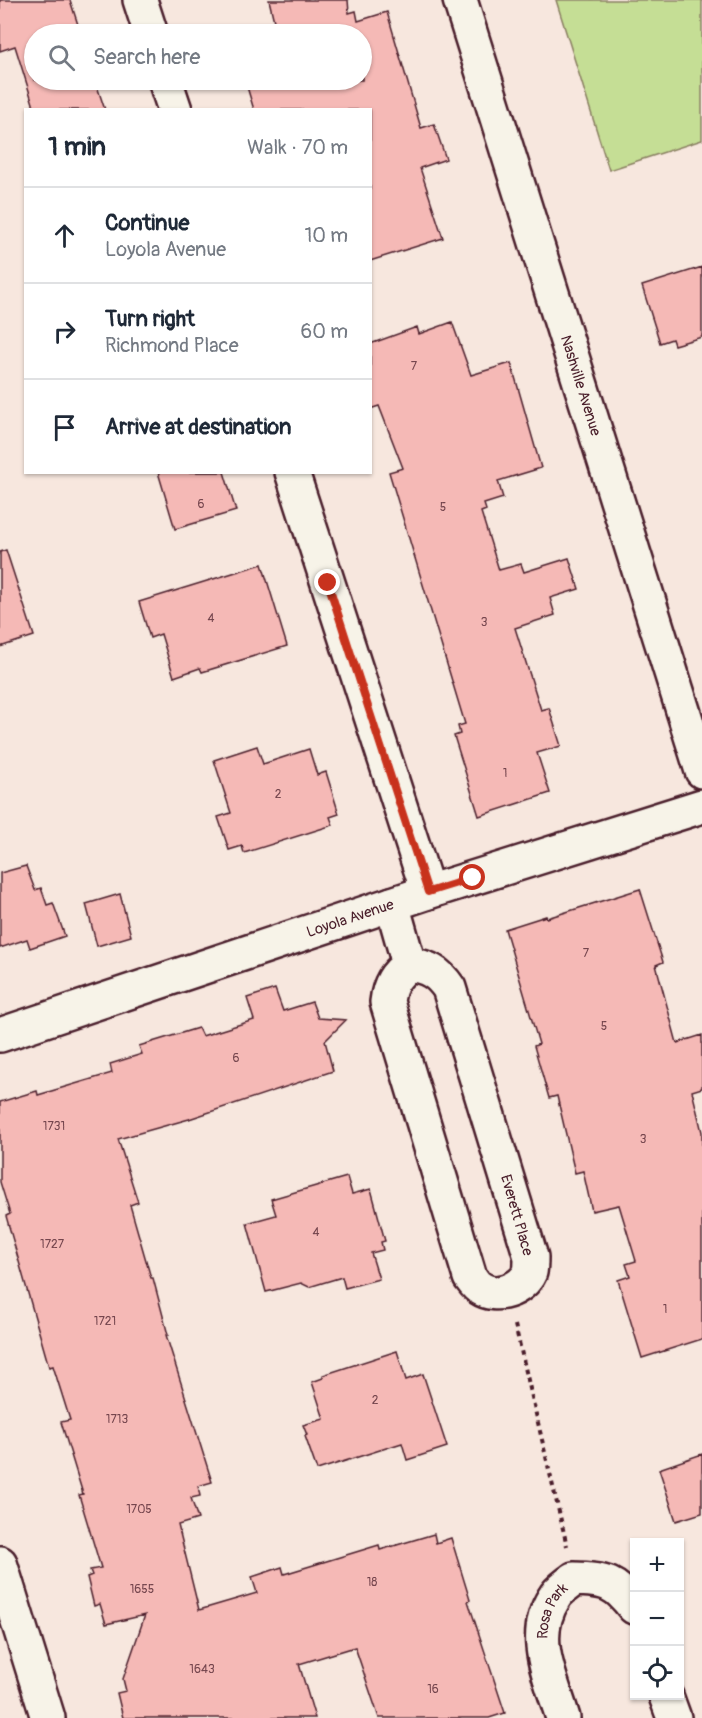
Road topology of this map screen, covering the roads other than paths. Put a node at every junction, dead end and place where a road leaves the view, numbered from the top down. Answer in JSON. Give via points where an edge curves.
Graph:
{"nodes":[{"id":1,"x":140,"y":0,"type":"edge"},
{"id":2,"x":460,"y":0,"type":"edge"},
{"id":3,"x":148,"y":24,"type":"edge"},
{"id":4,"x":168,"y":90,"type":"edge"},
{"id":5,"x":174,"y":108,"type":"edge"},
{"id":6,"x":293,"y":474,"type":"edge"},
{"id":7,"x":702,"y":771,"type":"edge"},
{"id":8,"x":702,"y":806,"type":"edge"},
{"id":9,"x":428,"y":892,"type":"junction"},
{"id":10,"x":392,"y":904,"type":"junction"},
{"id":11,"x":409,"y":964,"type":"junction"},
{"id":12,"x":0,"y":1035,"type":"edge"},
{"id":13,"x":0,"y":1563,"type":"edge"},
{"id":14,"x":630,"y":1602,"type":"edge"},
{"id":15,"x":668,"y":1700,"type":"edge"},
{"id":16,"x":48,"y":1718,"type":"edge"},
{"id":17,"x":563,"y":1718,"type":"edge"},
{"id":18,"x":674,"y":1718,"type":"edge"}],
"edges":[{"from":1,"to":3,"type":"street"},
{"from":2,"to":7,"type":"street","name":"Nashville Avenue"},
{"from":4,"to":5,"type":"street"},
{"from":6,"to":9,"type":"street"},
{"from":8,"to":9,"type":"street","name":"Loyola Avenue"},
{"from":9,"to":10,"type":"street","name":"Loyola Avenue"},
{"from":10,"to":11,"type":"street"},
{"from":10,"to":12,"type":"street","name":"Loyola Avenue"},
{"from":11,"to":11,"type":"street","name":"Everett Place","via":[[396,974],[388,988],[387,1002],[470,1277],[480,1288],[493,1293],[507,1292],[530,1272],[531,1257],[449,988],[442,976],[428,967]]},
{"from":13,"to":16,"type":"street"},
{"from":14,"to":17,"type":"street","name":"Rosa Park","via":[[621,1590],[599,1580],[574,1579],[554,1596],[543,1620],[542,1651]]},
{"from":15,"to":18,"type":"street"}]}
